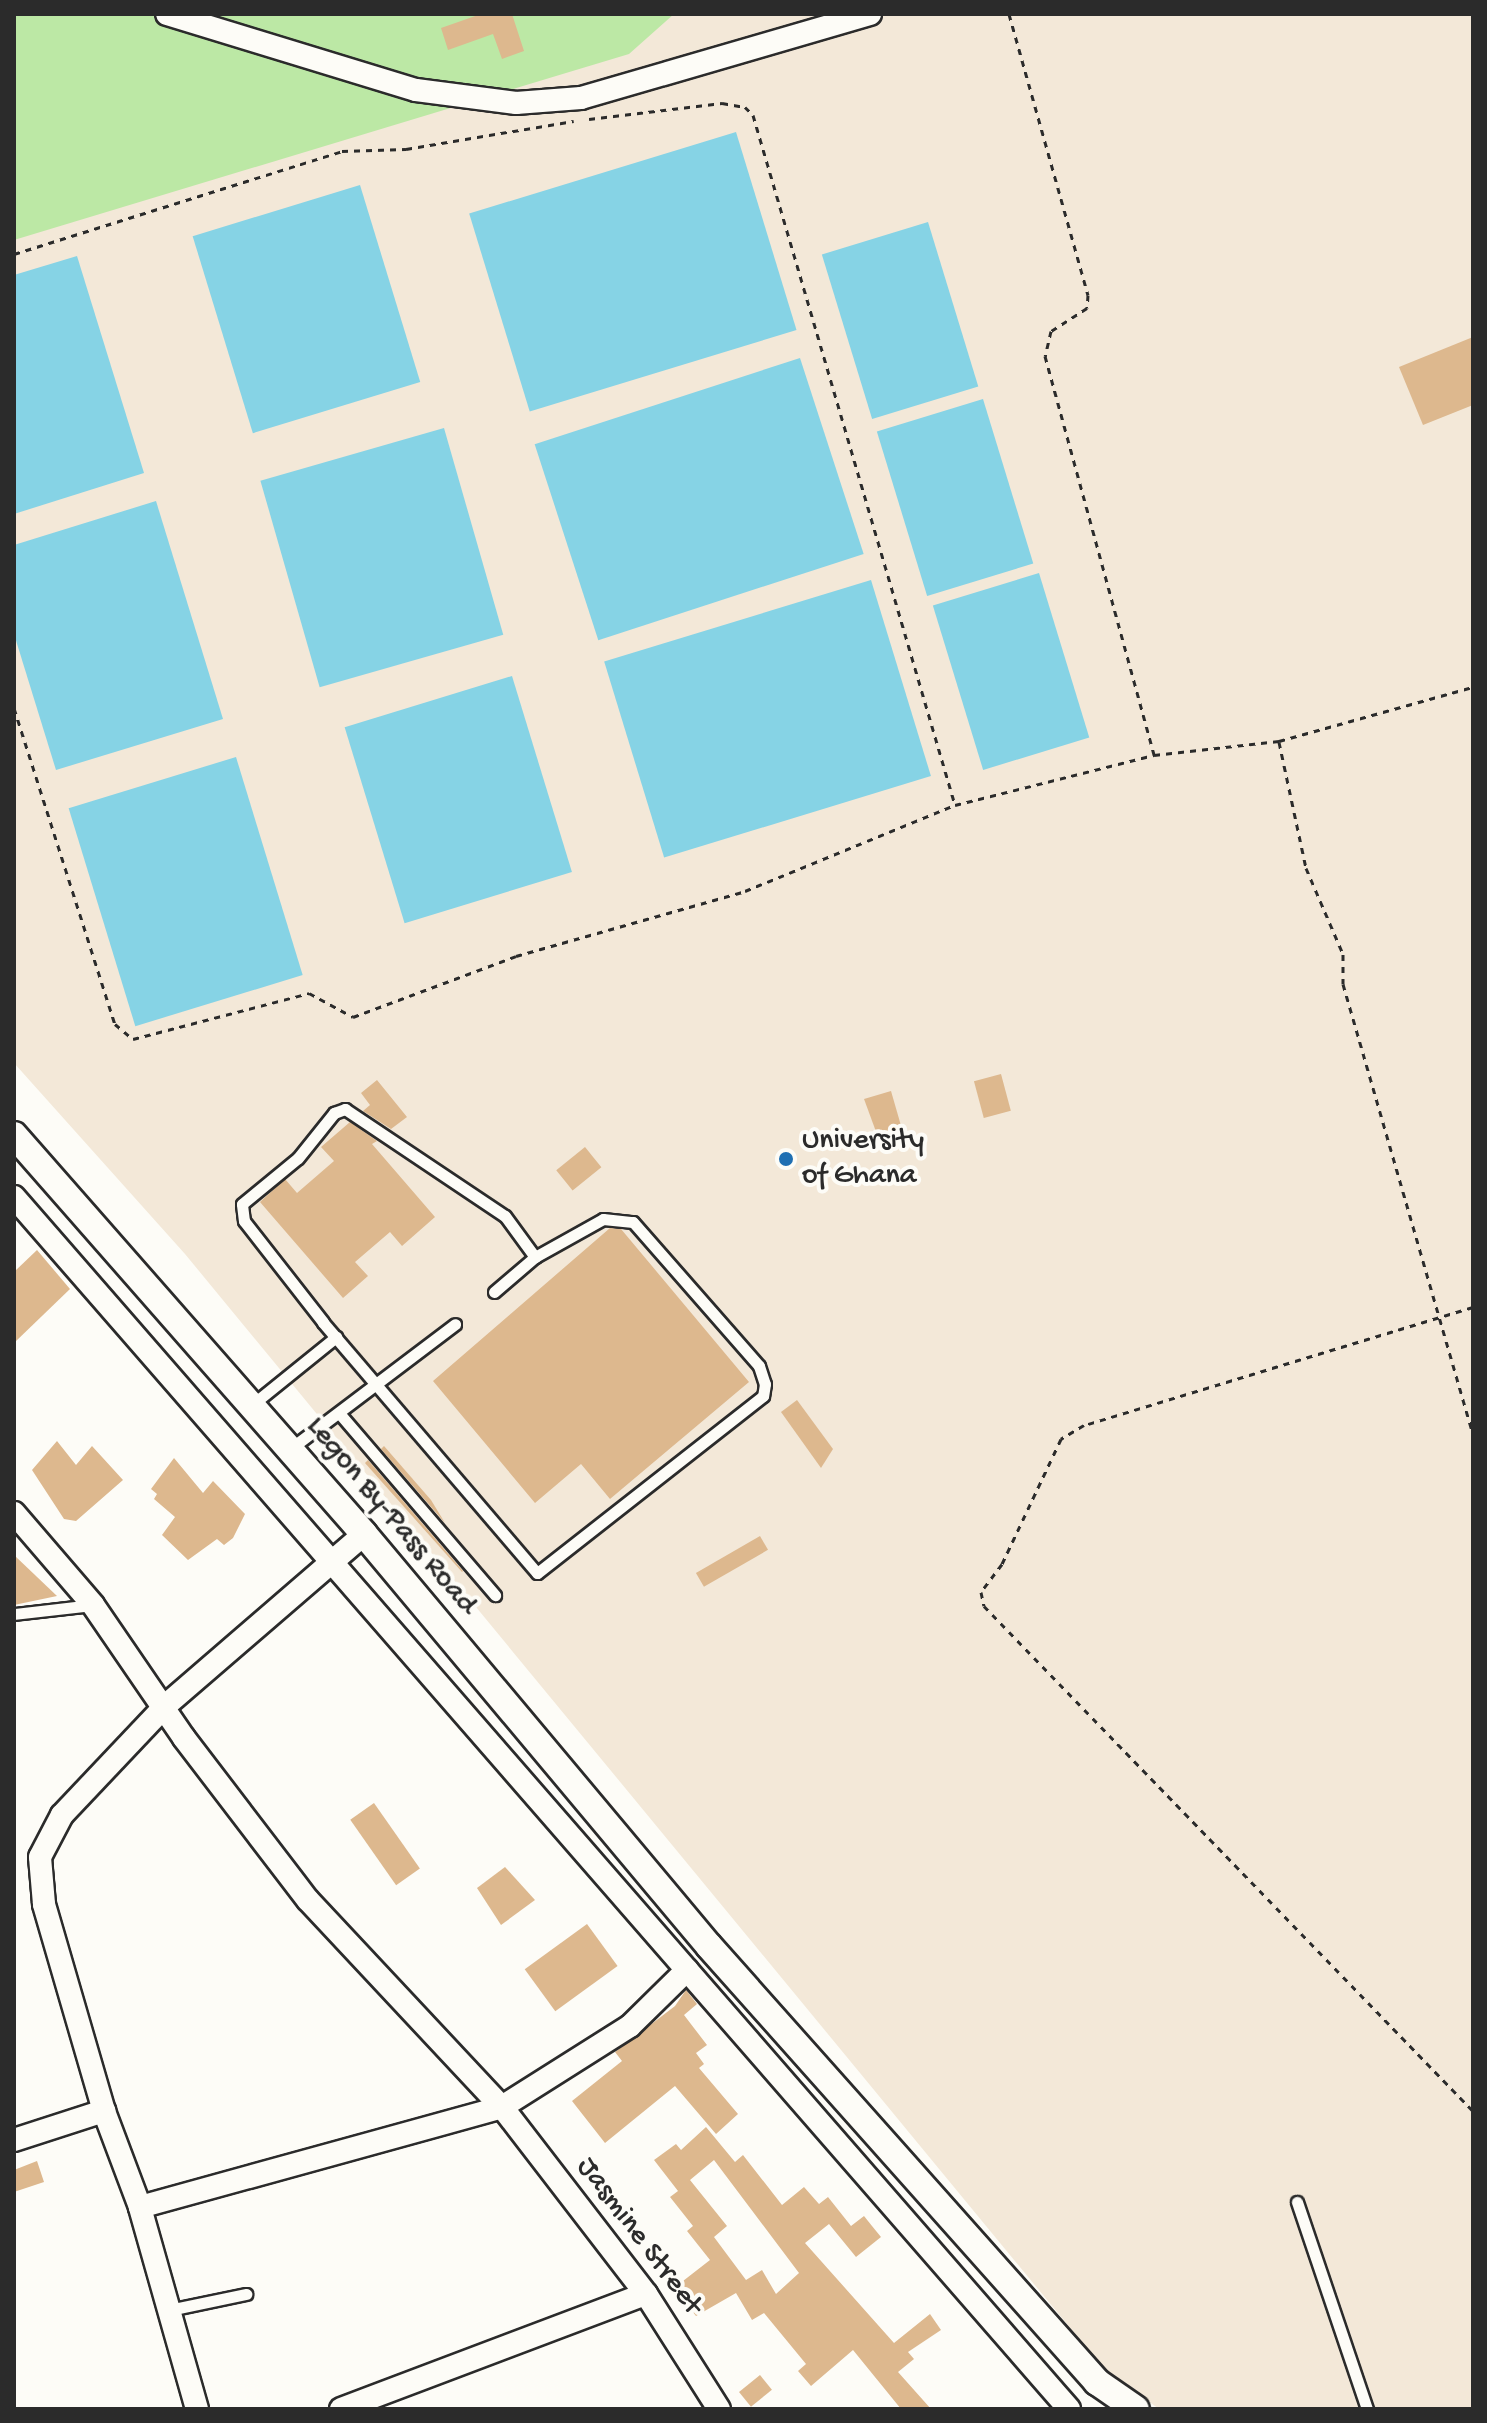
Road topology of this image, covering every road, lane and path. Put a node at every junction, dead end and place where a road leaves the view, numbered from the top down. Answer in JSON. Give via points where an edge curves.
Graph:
{"nodes":[{"id":1,"x":167,"y":14,"type":"edge"},
{"id":2,"x":870,"y":14,"type":"edge"},
{"id":3,"x":1009,"y":14,"type":"edge"},
{"id":4,"x":14,"y":254,"type":"edge"},
{"id":5,"x":1473,"y":687,"type":"edge"},
{"id":6,"x":14,"y":708,"type":"edge"},
{"id":7,"x":1279,"y":741,"type":"junction"},
{"id":8,"x":1154,"y":755,"type":"junction"},
{"id":9,"x":955,"y":805,"type":"junction"},
{"id":10,"x":14,"y":1135,"type":"edge"},
{"id":11,"x":14,"y":1197,"type":"edge"},
{"id":12,"x":535,"y":1257,"type":"junction"},
{"id":13,"x":494,"y":1292,"type":"dead end"},
{"id":14,"x":1473,"y":1307,"type":"edge"},
{"id":15,"x":1439,"y":1318,"type":"junction"},
{"id":16,"x":455,"y":1324,"type":"dead end"},
{"id":17,"x":336,"y":1337,"type":"junction"},
{"id":18,"x":375,"y":1385,"type":"junction"},
{"id":19,"x":253,"y":1404,"type":"junction"},
{"id":20,"x":339,"y":1413,"type":"junction"},
{"id":21,"x":1473,"y":1433,"type":"edge"},
{"id":22,"x":290,"y":1449,"type":"junction"},
{"id":23,"x":14,"y":1513,"type":"edge"},
{"id":24,"x":364,"y":1534,"type":"junction"},
{"id":25,"x":332,"y":1564,"type":"junction"},
{"id":26,"x":495,"y":1595,"type":"dead end"},
{"id":27,"x":93,"y":1605,"type":"junction"},
{"id":28,"x":14,"y":1614,"type":"edge"},
{"id":29,"x":165,"y":1706,"type":"junction"},
{"id":30,"x":687,"y":1970,"type":"junction"},
{"id":31,"x":502,"y":2107,"type":"junction"},
{"id":32,"x":104,"y":2111,"type":"junction"},
{"id":33,"x":1473,"y":2111,"type":"edge"},
{"id":34,"x":14,"y":2140,"type":"edge"},
{"id":35,"x":1297,"y":2202,"type":"dead end"},
{"id":36,"x":140,"y":2207,"type":"junction"},
{"id":37,"x":246,"y":2294,"type":"dead end"},
{"id":38,"x":646,"y":2294,"type":"junction"},
{"id":39,"x":169,"y":2310,"type":"junction"},
{"id":40,"x":197,"y":2409,"type":"edge"},
{"id":41,"x":341,"y":2409,"type":"edge"},
{"id":42,"x":719,"y":2409,"type":"edge"},
{"id":43,"x":1069,"y":2409,"type":"edge"},
{"id":44,"x":1136,"y":2409,"type":"edge"},
{"id":45,"x":1367,"y":2409,"type":"edge"}],
"edges":[{"from":1,"to":2,"type":"street","via":[[416,90],[516,103],[581,98]]},
{"from":3,"to":8,"type":"path","via":[[1088,295],[1087,308],[1051,331],[1045,356]]},
{"from":4,"to":9,"type":"path","via":[[342,151],[406,149],[722,103],[745,107],[753,115]]},
{"from":5,"to":7,"type":"path"},
{"from":6,"to":9,"type":"path","via":[[115,1024],[133,1039],[309,993],[353,1017],[516,956],[745,891]]},
{"from":7,"to":8,"type":"path"},
{"from":7,"to":15,"type":"path","via":[[1306,868],[1343,954],[1343,984]]},
{"from":8,"to":9,"type":"path"},
{"from":10,"to":19,"type":"street","name":"Legon By-Pass Road"},
{"from":11,"to":25,"type":"street"},
{"from":12,"to":13,"type":"lane"},
{"from":12,"to":17,"type":"lane","via":[[505,1216],[355,1111],[334,1113],[298,1158],[242,1204],[244,1221]]},
{"from":12,"to":18,"type":"lane","via":[[603,1219],[633,1222],[759,1366],[763,1396],[537,1573]]},
{"from":14,"to":15,"type":"path"},
{"from":15,"to":21,"type":"path"},
{"from":15,"to":33,"type":"path","via":[[1084,1425],[1061,1439],[1002,1564],[981,1592],[984,1606]]},
{"from":16,"to":18,"type":"lane"},
{"from":17,"to":18,"type":"lane"},
{"from":17,"to":19,"type":"lane"},
{"from":18,"to":20,"type":"lane"},
{"from":19,"to":22,"type":"street","name":"Legon By-Pass Road"},
{"from":20,"to":22,"type":"lane"},
{"from":20,"to":26,"type":"lane"},
{"from":22,"to":24,"type":"street","name":"Legon By-Pass Road"},
{"from":23,"to":27,"type":"street","name":"Jasmine Street"},
{"from":24,"to":25,"type":"street"},
{"from":24,"to":44,"type":"street","name":"Legon By-Pass Road","via":[[709,1946],[1097,2382]]},
{"from":25,"to":29,"type":"street"},
{"from":25,"to":30,"type":"street"},
{"from":27,"to":28,"type":"lane"},
{"from":27,"to":29,"type":"street","name":"Jasmine Street"},
{"from":29,"to":31,"type":"street","name":"Jasmine Street","via":[[308,1900]]},
{"from":29,"to":32,"type":"street","via":[[62,1815],[40,1857],[44,1904]]},
{"from":30,"to":31,"type":"street","via":[[630,2026]]},
{"from":30,"to":43,"type":"street"},
{"from":31,"to":36,"type":"street"},
{"from":31,"to":38,"type":"street","name":"Jasmine Street"},
{"from":32,"to":34,"type":"street"},
{"from":32,"to":36,"type":"street"},
{"from":35,"to":45,"type":"lane"},
{"from":36,"to":39,"type":"street"},
{"from":37,"to":39,"type":"lane"},
{"from":38,"to":41,"type":"street"},
{"from":38,"to":42,"type":"street","name":"Jasmine Street"},
{"from":39,"to":40,"type":"street"}]}
